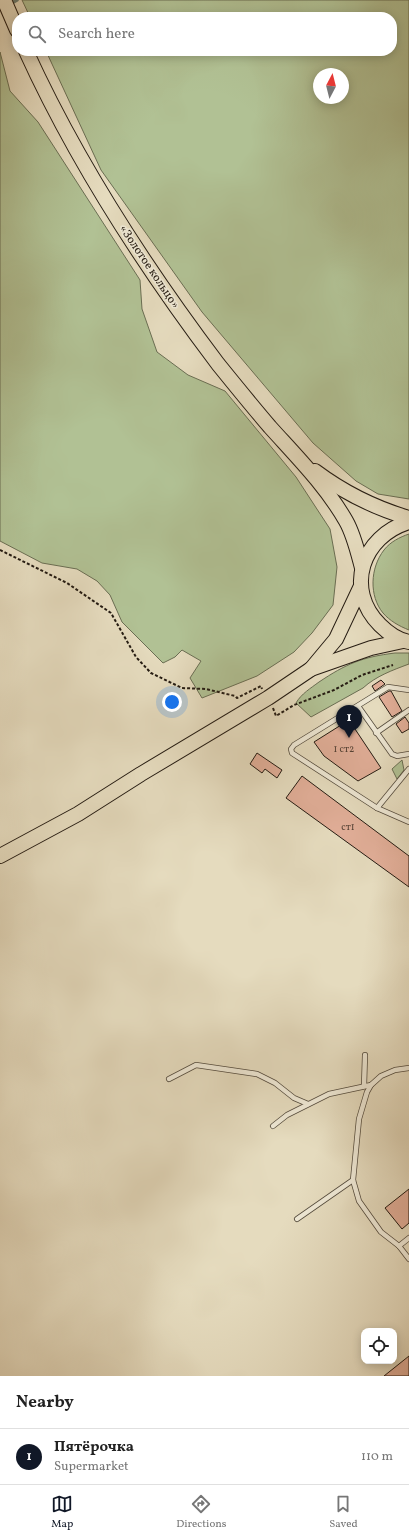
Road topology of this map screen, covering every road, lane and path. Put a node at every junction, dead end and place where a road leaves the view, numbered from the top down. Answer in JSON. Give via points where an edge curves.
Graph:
{"nodes":[{"id":1,"x":7,"y":6,"type":"edge"},
{"id":2,"x":12,"y":18,"type":"edge"},
{"id":3,"x":28,"y":56,"type":"edge"},
{"id":4,"x":303,"y":462,"type":"junction"},
{"id":5,"x":409,"y":518,"type":"edge"},
{"id":6,"x":409,"y":522,"type":"edge"},
{"id":7,"x":0,"y":550,"type":"edge"},
{"id":8,"x":362,"y":568,"type":"junction"},
{"id":9,"x":361,"y":586,"type":"junction"},
{"id":10,"x":406,"y":641,"type":"edge"},
{"id":11,"x":393,"y":665,"type":"dead end"},
{"id":12,"x":311,"y":669,"type":"junction"},
{"id":13,"x":409,"y":690,"type":"edge"},
{"id":14,"x":268,"y":698,"type":"junction"},
{"id":15,"x":358,"y":706,"type":"junction"},
{"id":16,"x":409,"y":710,"type":"edge"},
{"id":17,"x":376,"y":733,"type":"junction"},
{"id":18,"x":409,"y":754,"type":"edge"},
{"id":19,"x":409,"y":769,"type":"edge"},
{"id":20,"x":378,"y":808,"type":"junction"},
{"id":21,"x":409,"y":822,"type":"edge"},
{"id":22,"x":0,"y":856,"type":"edge"},
{"id":23,"x":365,"y":1055,"type":"dead end"},
{"id":24,"x":409,"y":1068,"type":"edge"},
{"id":25,"x":169,"y":1079,"type":"dead end"},
{"id":26,"x":372,"y":1085,"type":"junction"},
{"id":27,"x":364,"y":1086,"type":"junction"},
{"id":28,"x":308,"y":1104,"type":"junction"},
{"id":29,"x":273,"y":1126,"type":"dead end"},
{"id":30,"x":353,"y":1180,"type":"junction"},
{"id":31,"x":297,"y":1219,"type":"dead end"},
{"id":32,"x":409,"y":1238,"type":"edge"},
{"id":33,"x":399,"y":1246,"type":"junction"},
{"id":34,"x":409,"y":1259,"type":"edge"}],
"edges":[{"from":1,"to":2,"type":"main road"},
{"from":3,"to":4,"type":"main road","name":"«Золотое кольцо»","via":[[72,143],[144,262],[220,366]]},
{"from":4,"to":5,"type":"main road","name":"«Золотое кольцо»","via":[[367,503]]},
{"from":4,"to":8,"type":"main road","name":"«Золотое кольцо»","via":[[347,522]]},
{"from":6,"to":8,"type":"main road","name":"«Золотое кольцо»","via":[[397,525],[383,534],[372,546]]},
{"from":7,"to":14,"type":"path","via":[[67,583],[111,613],[136,657],[151,673],[182,688],[206,689],[237,698],[261,686]]},
{"from":8,"to":9,"type":"main road","name":"«Золотое кольцо»"},
{"from":9,"to":10,"type":"main road","name":"«Золотое кольцо»","via":[[373,618],[386,631]]},
{"from":9,"to":12,"type":"main road","via":[[336,639]]},
{"from":10,"to":12,"type":"main road","via":[[371,648]]},
{"from":11,"to":14,"type":"path","via":[[362,675],[334,690],[294,705],[276,716]]},
{"from":12,"to":14,"type":"main road"},
{"from":13,"to":15,"type":"lane","via":[[388,687]]},
{"from":14,"to":22,"type":"main road","via":[[78,814]]},
{"from":15,"to":17,"type":"lane"},
{"from":15,"to":20,"type":"lane","via":[[294,745],[291,750]]},
{"from":16,"to":17,"type":"lane"},
{"from":17,"to":18,"type":"lane","via":[[392,754]]},
{"from":19,"to":20,"type":"lane"},
{"from":20,"to":21,"type":"lane"},
{"from":23,"to":27,"type":"lane"},
{"from":24,"to":26,"type":"lane","via":[[381,1076]]},
{"from":25,"to":28,"type":"lane","via":[[196,1065],[257,1074]]},
{"from":26,"to":27,"type":"lane"},
{"from":26,"to":30,"type":"lane","via":[[367,1092],[359,1119]]},
{"from":27,"to":28,"type":"lane","via":[[329,1094]]},
{"from":28,"to":29,"type":"lane"},
{"from":30,"to":31,"type":"lane"},
{"from":30,"to":33,"type":"lane","via":[[359,1201],[380,1232]]},
{"from":32,"to":33,"type":"lane"},
{"from":33,"to":34,"type":"lane"}]}
